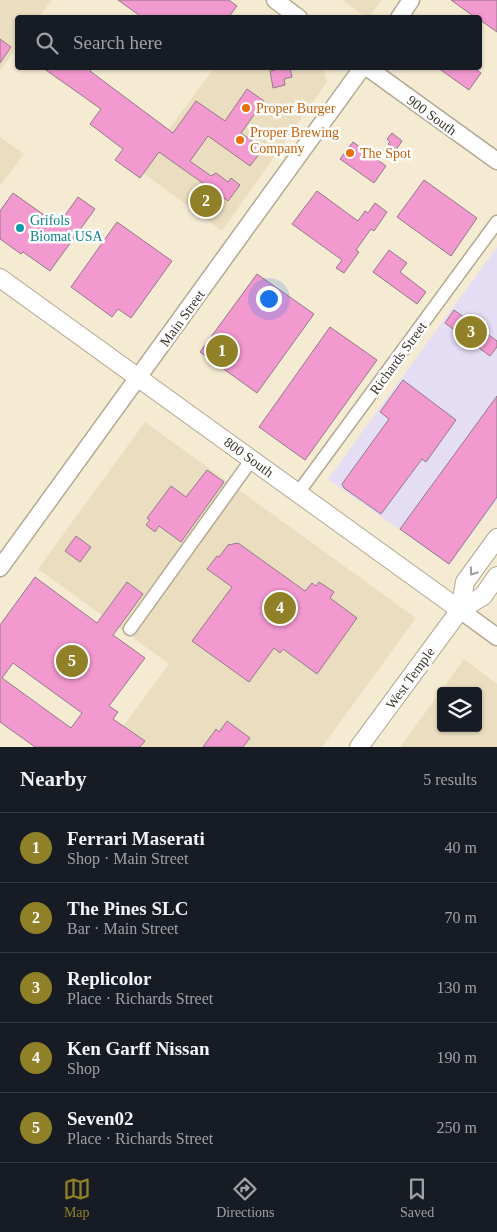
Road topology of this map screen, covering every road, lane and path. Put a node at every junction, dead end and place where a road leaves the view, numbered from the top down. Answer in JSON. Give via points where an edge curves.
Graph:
{"nodes":[{"id":1,"x":275,"y":0,"type":"edge"},
{"id":2,"x":411,"y":0,"type":"edge"},
{"id":3,"x":295,"y":15,"type":"edge"},
{"id":4,"x":401,"y":15,"type":"edge"},
{"id":5,"x":361,"y":70,"type":"edge"},
{"id":6,"x":371,"y":70,"type":"edge"},
{"id":7,"x":497,"y":161,"type":"edge"},
{"id":8,"x":497,"y":222,"type":"edge"},
{"id":9,"x":0,"y":278,"type":"edge"},
{"id":10,"x":138,"y":378,"type":"junction"},
{"id":11,"x":252,"y":460,"type":"junction"},
{"id":12,"x":298,"y":493,"type":"junction"},
{"id":13,"x":497,"y":538,"type":"edge"},
{"id":14,"x":0,"y":568,"type":"edge"},
{"id":15,"x":497,"y":576,"type":"edge"},
{"id":16,"x":460,"y":610,"type":"junction"},
{"id":17,"x":130,"y":629,"type":"dead end"},
{"id":18,"x":497,"y":637,"type":"edge"},
{"id":19,"x":359,"y":747,"type":"edge"}],
"edges":[{"from":1,"to":3,"type":"street"},
{"from":2,"to":4,"type":"street"},
{"from":5,"to":10,"type":"street","name":"Main Street"},
{"from":6,"to":7,"type":"street","name":"900 South"},
{"from":8,"to":12,"type":"street","name":"Richards Street"},
{"from":9,"to":10,"type":"main road","name":"800 South"},
{"from":10,"to":11,"type":"main road","name":"800 South"},
{"from":10,"to":14,"type":"street","name":"Main Street"},
{"from":11,"to":12,"type":"main road","name":"800 South"},
{"from":11,"to":17,"type":"street"},
{"from":12,"to":16,"type":"main road","name":"800 South"},
{"from":13,"to":16,"type":"main road","name":"West Temple","one_way":true,"via":[[465,582]]},
{"from":15,"to":16,"type":"main road","name":"West Temple","via":[[483,596]]},
{"from":16,"to":18,"type":"street","name":"800 South"},
{"from":16,"to":19,"type":"main road","name":"West Temple"}]}
